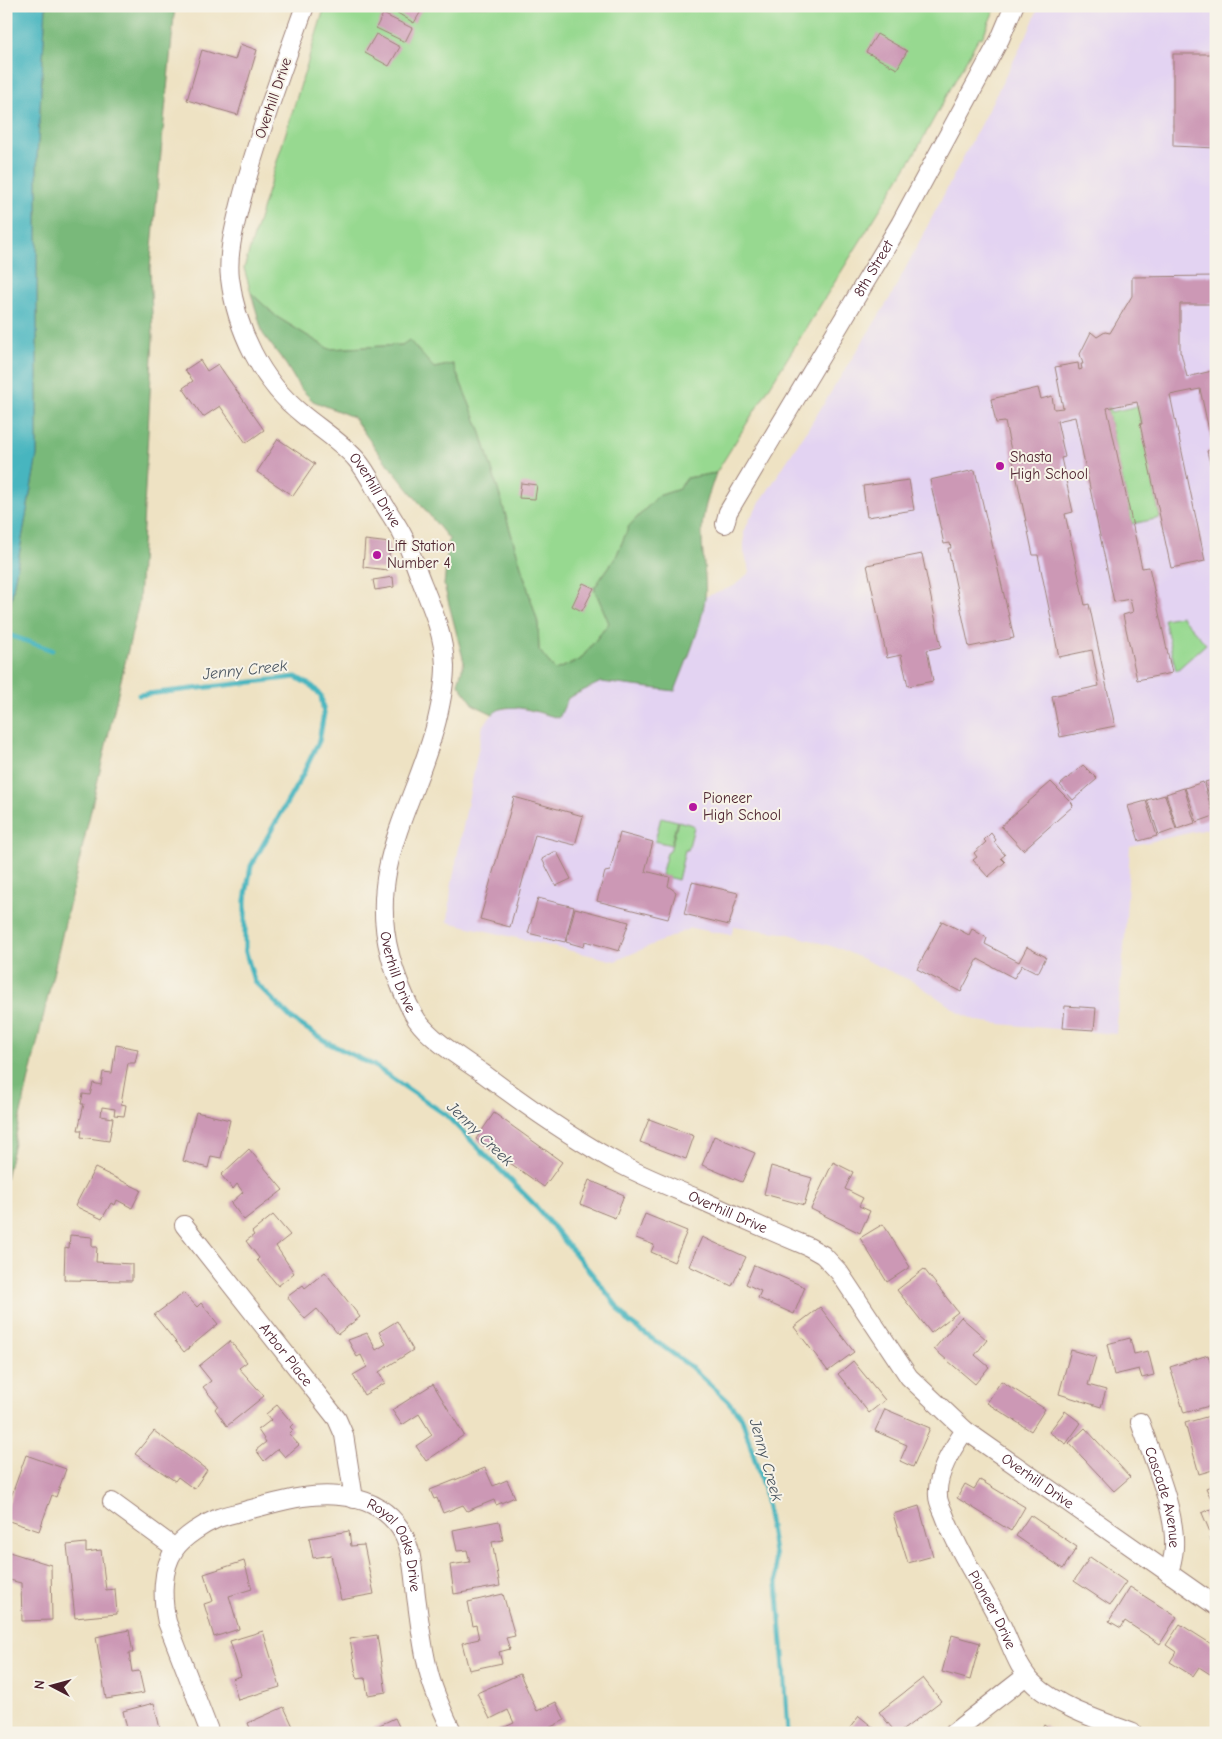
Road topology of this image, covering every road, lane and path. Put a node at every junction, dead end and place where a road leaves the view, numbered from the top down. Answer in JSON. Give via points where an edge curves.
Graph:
{"nodes":[{"id":1,"x":305,"y":6,"type":"edge"},
{"id":2,"x":1014,"y":6,"type":"edge"},
{"id":3,"x":725,"y":524,"type":"dead end"},
{"id":4,"x":184,"y":1225,"type":"dead end"},
{"id":5,"x":1140,"y":1422,"type":"dead end"},
{"id":6,"x":965,"y":1430,"type":"junction"},
{"id":7,"x":354,"y":1498,"type":"junction"},
{"id":8,"x":112,"y":1502,"type":"dead end"},
{"id":9,"x":175,"y":1548,"type":"junction"},
{"id":10,"x":1169,"y":1574,"type":"junction"},
{"id":11,"x":1216,"y":1606,"type":"edge"},
{"id":12,"x":1026,"y":1676,"type":"junction"},
{"id":13,"x":210,"y":1733,"type":"edge"},
{"id":14,"x":453,"y":1733,"type":"edge"},
{"id":15,"x":953,"y":1733,"type":"edge"},
{"id":16,"x":1133,"y":1733,"type":"edge"}],
"edges":[{"from":1,"to":6,"type":"street","name":"Overhill Drive","via":[[246,182],[232,244],[230,278],[243,329],[262,369],[279,393],[301,414],[331,435],[366,471],[403,535],[431,604],[444,647],[441,704],[432,742],[390,854],[384,893],[387,944],[403,992],[418,1020],[444,1045],[571,1135],[640,1174],[823,1255],[847,1282],[910,1377]]},
{"from":2,"to":3,"type":"street","name":"8th Street","via":[[1000,39],[900,224],[728,512]]},
{"from":4,"to":7,"type":"street","name":"Arbor Place","via":[[336,1419],[344,1435]]},
{"from":5,"to":10,"type":"street","name":"Cascade Avenue","via":[[1174,1528]]},
{"from":6,"to":10,"type":"street","name":"Overhill Drive"},
{"from":6,"to":12,"type":"street","name":"Pioneer Drive","via":[[943,1470],[938,1497],[949,1528],[1001,1622]]},
{"from":7,"to":9,"type":"street","name":"Royal Oaks Drive","via":[[307,1497],[218,1518],[197,1529]]},
{"from":7,"to":14,"type":"street","name":"Royal Oaks Drive","via":[[374,1505],[397,1523],[404,1536],[429,1674]]},
{"from":8,"to":9,"type":"street"},
{"from":9,"to":13,"type":"street","via":[[163,1585],[164,1610]]},
{"from":10,"to":11,"type":"street","name":"Overhill Drive"},
{"from":12,"to":15,"type":"street"},
{"from":12,"to":16,"type":"street","name":"Pioneer Drive","via":[[1056,1699]]}]}
